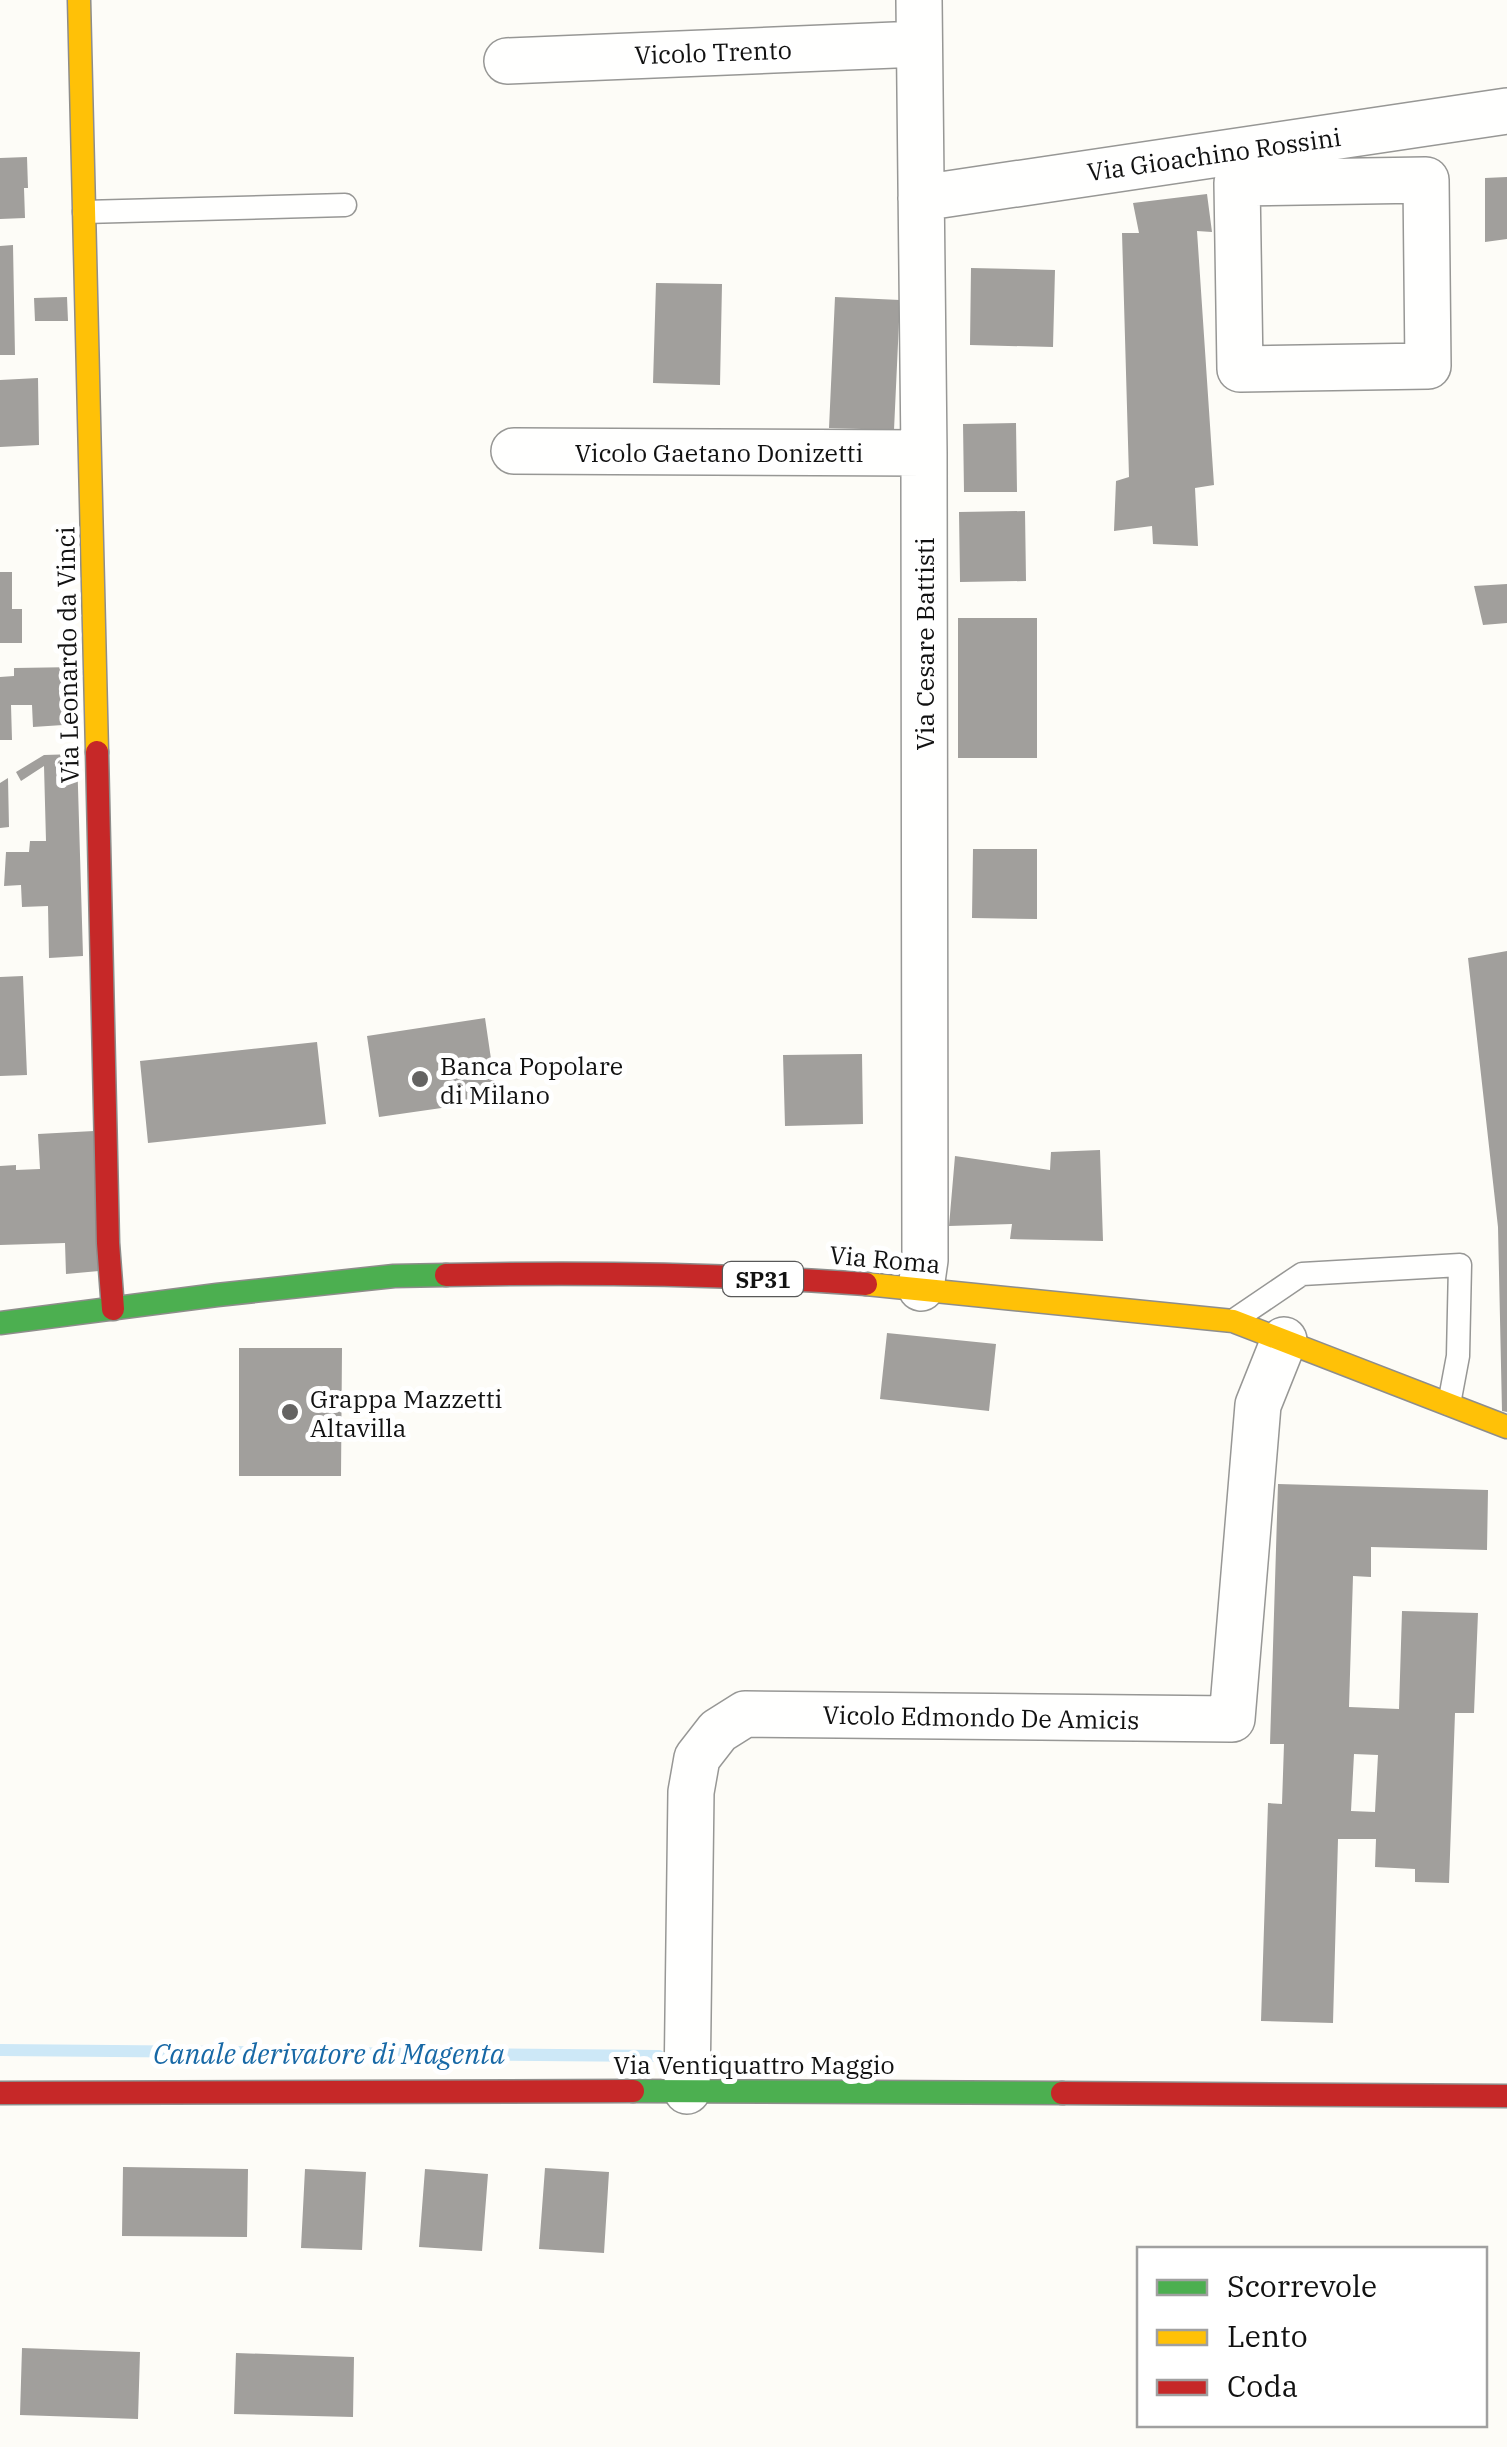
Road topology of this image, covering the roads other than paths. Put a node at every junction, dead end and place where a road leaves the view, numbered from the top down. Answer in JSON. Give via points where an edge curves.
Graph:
{"nodes":[{"id":1,"x":78,"y":0,"type":"edge"},
{"id":2,"x":919,"y":0,"type":"edge"},
{"id":3,"x":919,"y":44,"type":"junction"},
{"id":4,"x":507,"y":60,"type":"dead end"},
{"id":5,"x":1507,"y":111,"type":"edge"},
{"id":6,"x":1237,"y":183,"type":"joint"},
{"id":7,"x":921,"y":198,"type":"junction"},
{"id":8,"x":345,"y":205,"type":"dead end"},
{"id":9,"x":84,"y":212,"type":"junction"},
{"id":10,"x":514,"y":451,"type":"dead end"},
{"id":11,"x":924,"y":453,"type":"junction"},
{"id":12,"x":921,"y":1288,"type":"junction"},
{"id":13,"x":114,"y":1309,"type":"junction"},
{"id":14,"x":1233,"y":1321,"type":"junction"},
{"id":15,"x":0,"y":1323,"type":"edge"},
{"id":16,"x":1284,"y":1340,"type":"junction"},
{"id":17,"x":1448,"y":1404,"type":"junction"},
{"id":18,"x":1507,"y":1427,"type":"edge"},
{"id":19,"x":687,"y":2090,"type":"junction"},
{"id":20,"x":0,"y":2092,"type":"edge"},
{"id":21,"x":1507,"y":2096,"type":"edge"}],
"edges":[{"from":1,"to":9,"type":"street","name":"Via Leonardo da Vinci"},
{"from":2,"to":3,"type":"street","name":"Via Cesare Battisti"},
{"from":3,"to":4,"type":"street","name":"Vicolo Trento"},
{"from":3,"to":7,"type":"street","name":"Via Cesare Battisti"},
{"from":5,"to":7,"type":"street","name":"Via Gioachino Rossini"},
{"from":6,"to":6,"type":"street","via":[[1426,180],[1428,366],[1240,369]]},
{"from":7,"to":11,"type":"street","name":"Via Cesare Battisti"},
{"from":8,"to":9,"type":"lane"},
{"from":9,"to":13,"type":"street","name":"Via Leonardo da Vinci"},
{"from":10,"to":11,"type":"street","name":"Vicolo Gaetano Donizetti"},
{"from":11,"to":12,"type":"street","name":"Via Cesare Battisti"},
{"from":12,"to":13,"type":"street","name":"Via Roma","number":"SP31","via":[[568,1272],[394,1276]]},
{"from":12,"to":14,"type":"street","name":"Via Roma","number":"SP31"},
{"from":13,"to":15,"type":"street","name":"Via Roma","number":"SP31"},
{"from":14,"to":16,"type":"street","name":"Via Roma","number":"SP31"},
{"from":14,"to":17,"type":"lane","via":[[1302,1274],[1460,1265],[1458,1356]]},
{"from":16,"to":17,"type":"street","name":"Via Roma","number":"SP31"},
{"from":16,"to":19,"type":"street","name":"Vicolo Edmondo De Amicis","via":[[1258,1404],[1232,1720],[745,1714],[718,1731],[696,1758]]},
{"from":17,"to":18,"type":"street","name":"Via Roma","number":"SP31"},
{"from":19,"to":20,"type":"street","name":"Via Ventiquattro Maggio"},
{"from":19,"to":21,"type":"street","name":"Via Ventiquattro Maggio"}]}
